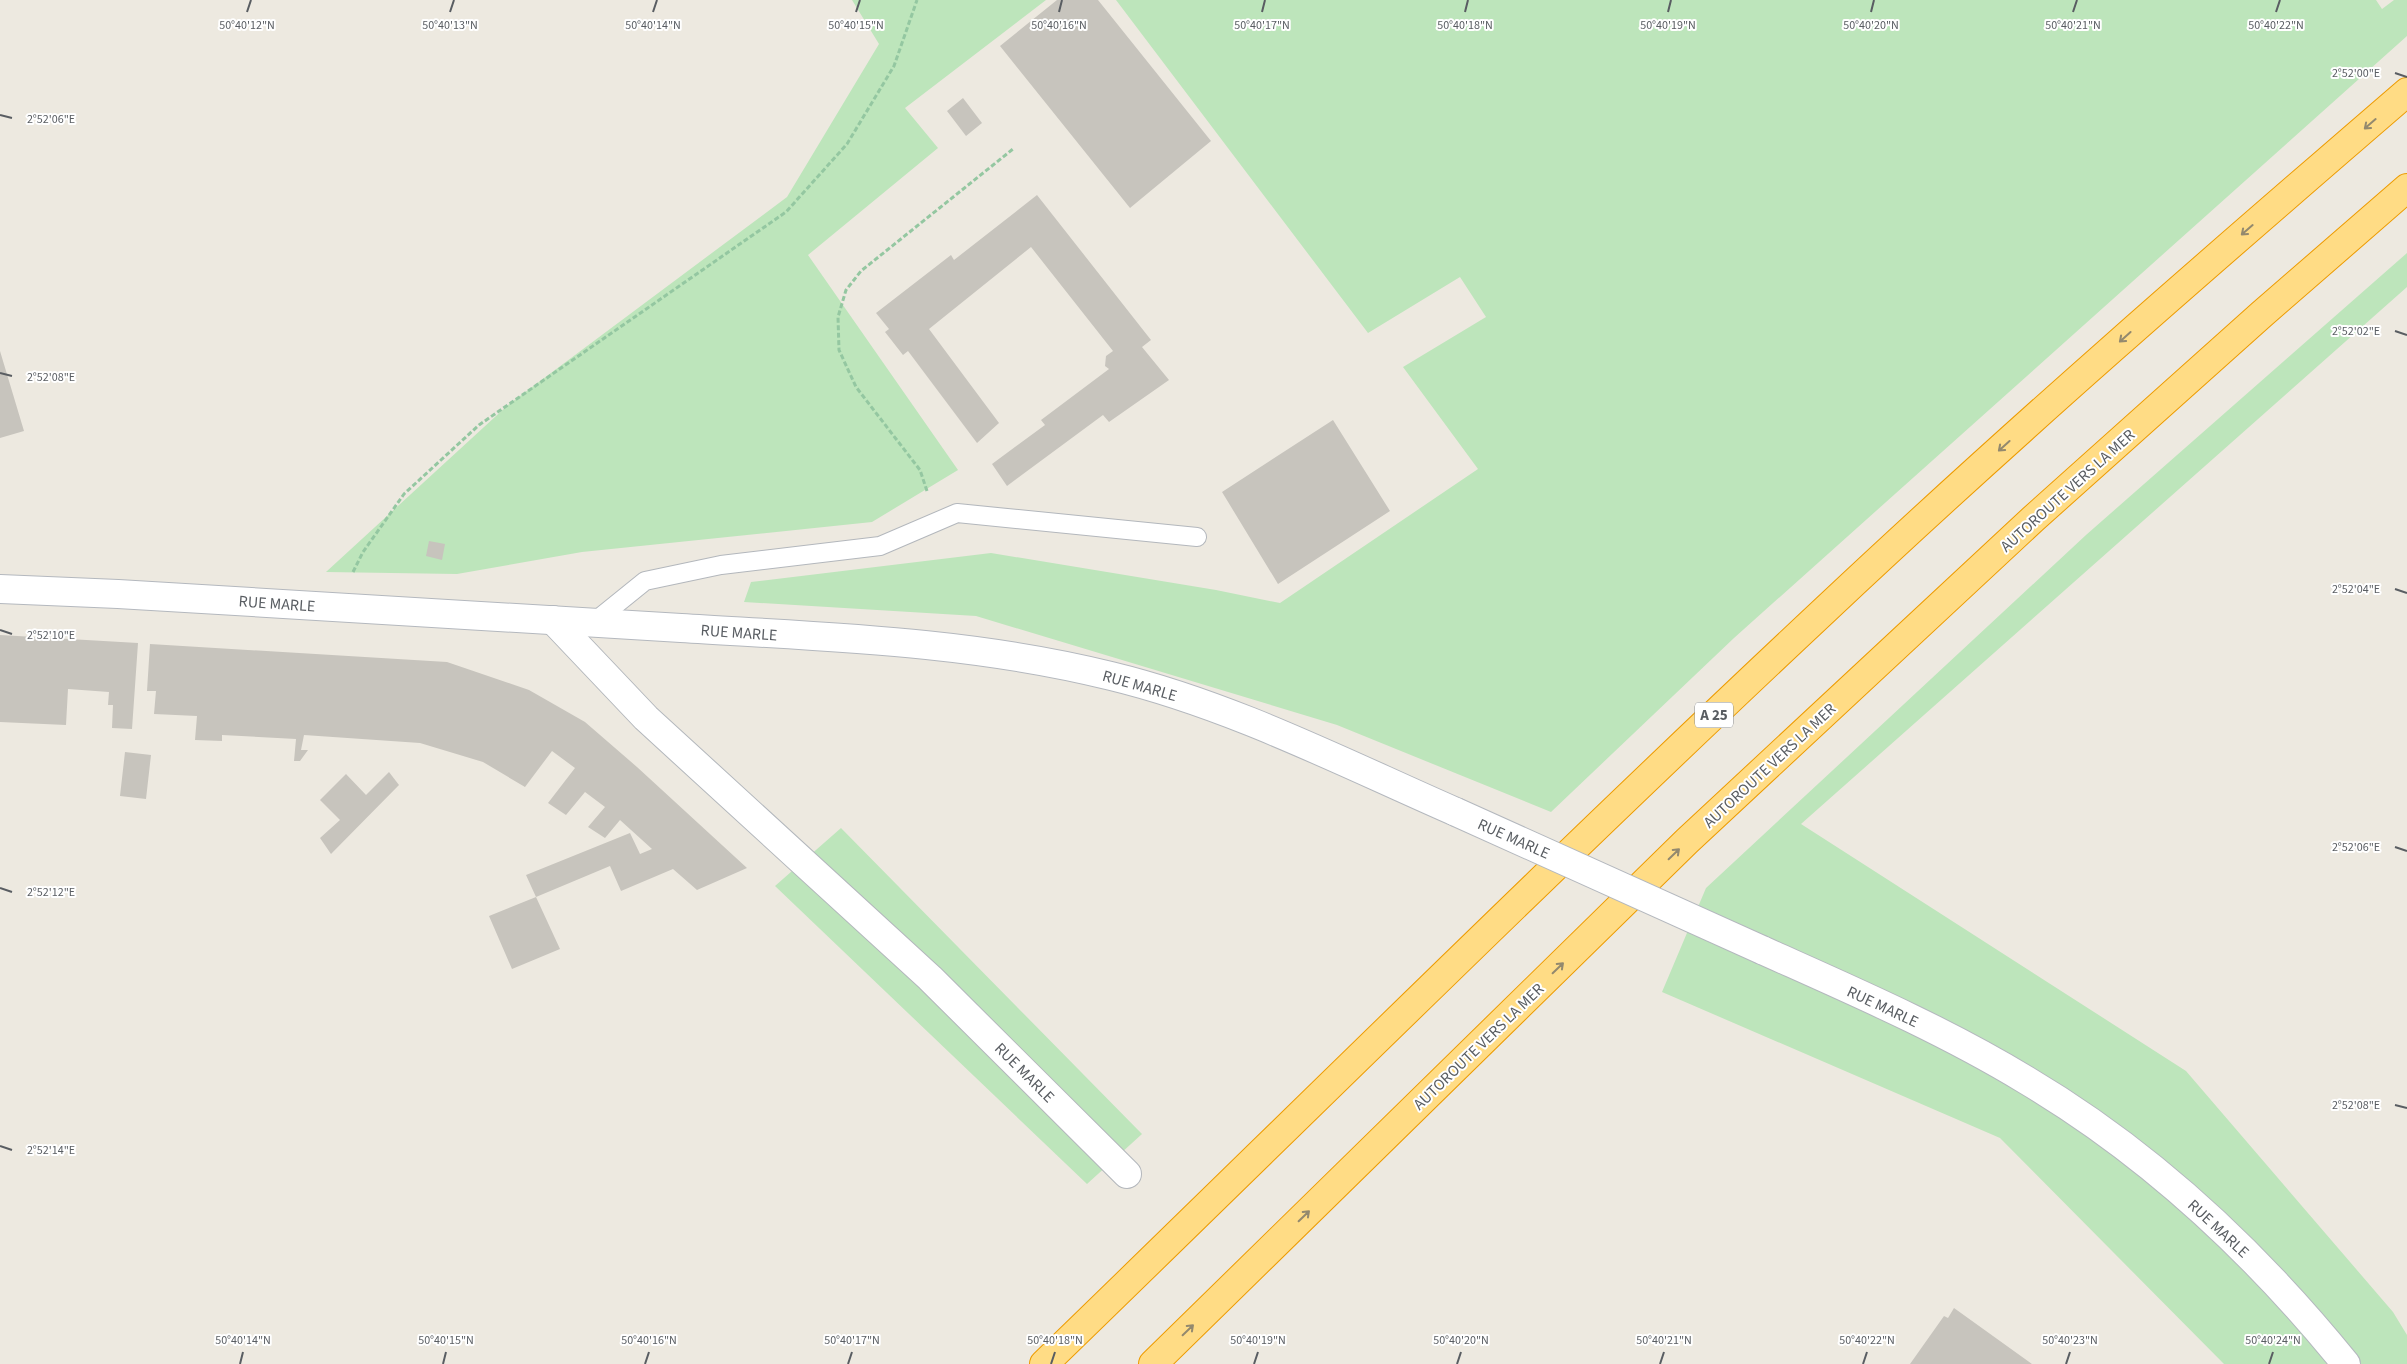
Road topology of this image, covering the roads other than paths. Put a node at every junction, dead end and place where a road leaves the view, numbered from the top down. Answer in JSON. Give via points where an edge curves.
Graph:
{"nodes":[{"id":1,"x":2407,"y":92,"type":"edge"},
{"id":2,"x":2407,"y":188,"type":"edge"},
{"id":3,"x":1197,"y":538,"type":"dead end"},
{"id":4,"x":0,"y":589,"type":"edge"},
{"id":5,"x":554,"y":620,"type":"junction"},
{"id":6,"x":593,"y":623,"type":"junction"},
{"id":7,"x":1127,"y":1174,"type":"dead end"},
{"id":8,"x":1044,"y":1364,"type":"edge"},
{"id":9,"x":1153,"y":1364,"type":"edge"},
{"id":10,"x":2346,"y":1364,"type":"edge"}],
"edges":[{"from":1,"to":8,"type":"highway","number":"A 25","one_way":true,"via":[[2072,385],[1828,606]]},
{"from":9,"to":2,"type":"highway","name":"AUTOROUTE VERS LA MER","one_way":true,"via":[[1687,842],[2033,519]]},
{"from":3,"to":6,"type":"lane","via":[[957,513],[880,546],[721,565],[645,581]]},
{"from":4,"to":5,"type":"main road","name":"RUE MARLE"},
{"from":5,"to":6,"type":"main road","name":"RUE MARLE"},
{"from":5,"to":7,"type":"main road","name":"RUE MARLE","via":[[646,718],[930,978]]},
{"from":6,"to":10,"type":"main road","name":"RUE MARLE","bridge":true,"via":[[921,644],[1014,655],[1174,694],[1279,735],[1874,1001],[2026,1080],[2105,1133],[2186,1197],[2257,1263]]}]}
